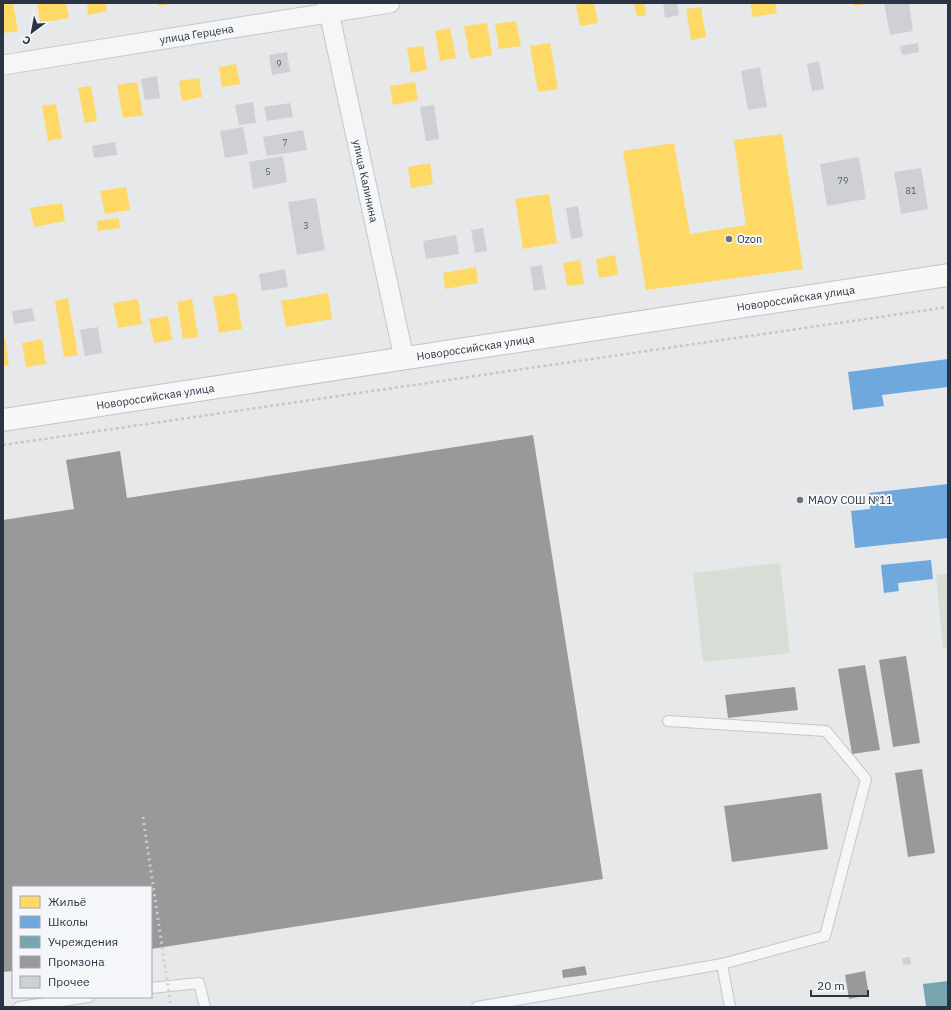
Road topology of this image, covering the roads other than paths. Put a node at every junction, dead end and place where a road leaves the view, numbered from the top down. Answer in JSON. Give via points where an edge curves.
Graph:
{"nodes":[{"id":1,"x":390,"y":3,"type":"edge"},
{"id":2,"x":328,"y":7,"type":"edge"},
{"id":3,"x":3,"y":64,"type":"edge"},
{"id":4,"x":948,"y":275,"type":"edge"},
{"id":5,"x":404,"y":358,"type":"junction"},
{"id":6,"x":3,"y":420,"type":"edge"},
{"id":7,"x":668,"y":721,"type":"dead end"},
{"id":8,"x":722,"y":964,"type":"junction"},
{"id":9,"x":152,"y":988,"type":"edge"},
{"id":10,"x":82,"y":998,"type":"edge"},
{"id":11,"x":20,"y":1007,"type":"edge"},
{"id":12,"x":205,"y":1007,"type":"edge"},
{"id":13,"x":477,"y":1007,"type":"edge"},
{"id":14,"x":730,"y":1007,"type":"edge"}],
"edges":[{"from":1,"to":2,"type":"street","name":"улица Герцена"},
{"from":2,"to":3,"type":"street","name":"улица Герцена"},
{"from":2,"to":5,"type":"street","name":"улица Калинина"},
{"from":4,"to":5,"type":"main road","name":"Новороссийская улица"},
{"from":5,"to":6,"type":"main road","name":"Новороссийская улица"},
{"from":7,"to":8,"type":"lane","via":[[826,731],[866,779],[825,936]]},
{"from":8,"to":13,"type":"lane"},
{"from":8,"to":14,"type":"lane"},
{"from":9,"to":12,"type":"lane","via":[[199,983]]},
{"from":10,"to":11,"type":"lane"}]}
